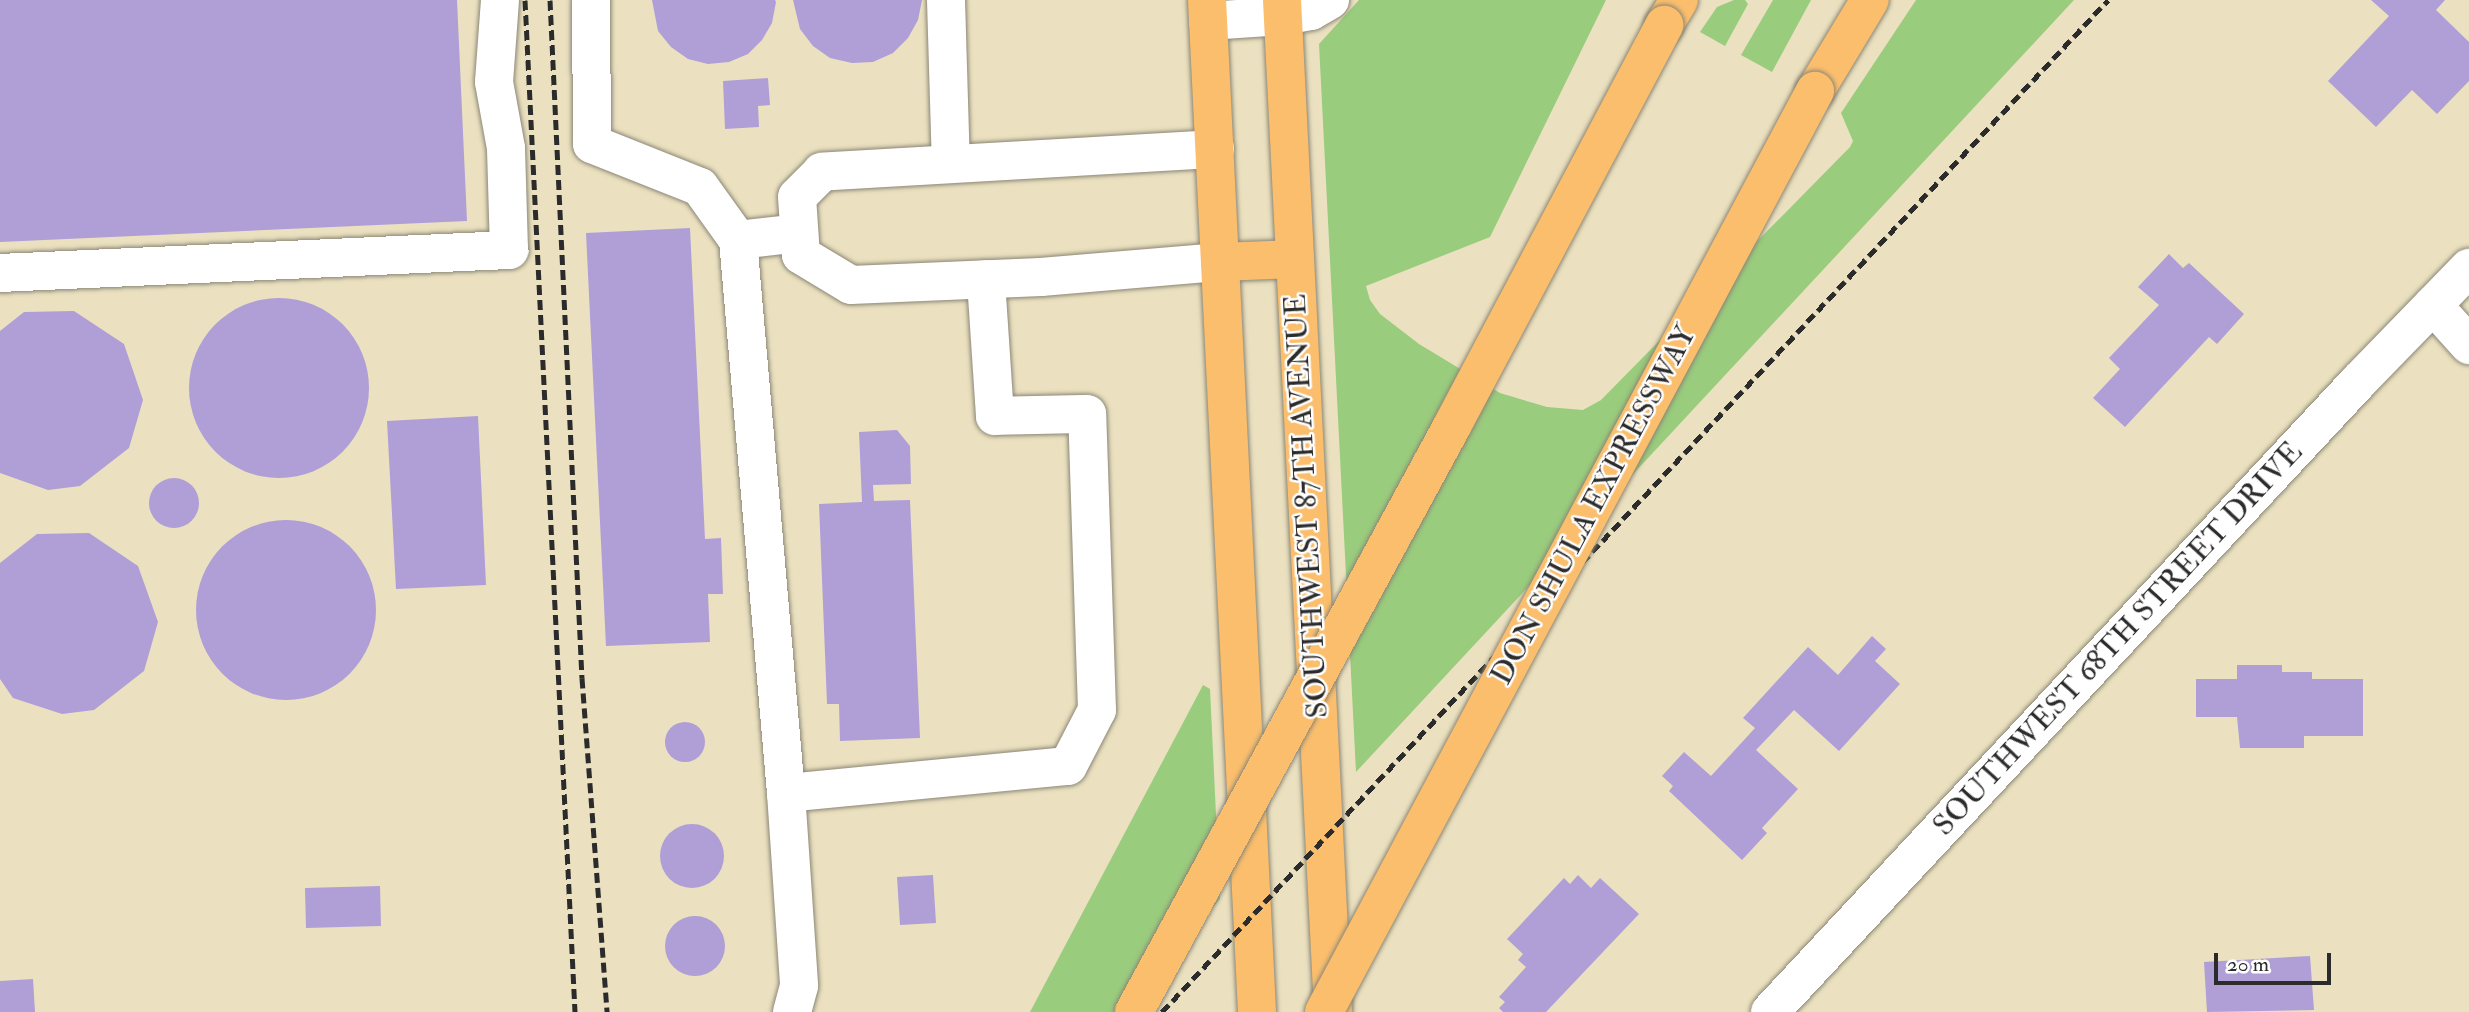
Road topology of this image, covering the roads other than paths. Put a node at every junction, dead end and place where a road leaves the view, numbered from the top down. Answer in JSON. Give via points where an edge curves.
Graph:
{"nodes":[{"id":1,"x":500,"y":0,"type":"edge"},
{"id":2,"x":591,"y":0,"type":"edge"},
{"id":3,"x":946,"y":0,"type":"edge"},
{"id":4,"x":1330,"y":0,"type":"edge"},
{"id":5,"x":1870,"y":0,"type":"edge"},
{"id":6,"x":1283,"y":8,"type":"edge"},
{"id":7,"x":1208,"y":10,"type":"edge"},
{"id":8,"x":1672,"y":13,"type":"edge"},
{"id":9,"x":1215,"y":149,"type":"junction"},
{"id":10,"x":951,"y":164,"type":"junction"},
{"id":11,"x":799,"y":233,"type":"junction"},
{"id":12,"x":738,"y":240,"type":"junction"},
{"id":13,"x":1295,"y":259,"type":"junction"},
{"id":14,"x":1220,"y":262,"type":"junction"},
{"id":15,"x":2469,"y":268,"type":"edge"},
{"id":16,"x":0,"y":272,"type":"edge"},
{"id":17,"x":986,"y":279,"type":"junction"},
{"id":18,"x":2433,"y":305,"type":"junction"},
{"id":19,"x":2469,"y":345,"type":"edge"},
{"id":20,"x":786,"y":793,"type":"junction"},
{"id":21,"x":792,"y":1012,"type":"edge"},
{"id":22,"x":1134,"y":1012,"type":"edge"},
{"id":23,"x":1258,"y":1012,"type":"edge"},
{"id":24,"x":1324,"y":1012,"type":"edge"},
{"id":25,"x":1333,"y":1012,"type":"edge"},
{"id":26,"x":1770,"y":1012,"type":"edge"}],
"edges":[{"from":1,"to":16,"type":"street","via":[[494,82],[506,148],[509,250]]},
{"from":2,"to":12,"type":"street","via":[[592,144],[700,187]]},
{"from":3,"to":10,"type":"street"},
{"from":4,"to":6,"type":"street","via":[[1311,10]]},
{"from":5,"to":24,"type":"main road","name":"DON SHULA EXPRESSWAY","bridge":true,"via":[[1815,91]]},
{"from":6,"to":7,"type":"street"},
{"from":6,"to":13,"type":"main road","name":"SOUTHWEST 87TH AVENUE"},
{"from":7,"to":9,"type":"main road"},
{"from":8,"to":22,"type":"main road","bridge":true},
{"from":9,"to":10,"type":"street"},
{"from":9,"to":14,"type":"main road"},
{"from":10,"to":11,"type":"street","via":[[822,172],[797,197]]},
{"from":11,"to":12,"type":"street"},
{"from":11,"to":17,"type":"street","via":[[801,256],[851,285]]},
{"from":12,"to":20,"type":"street"},
{"from":13,"to":14,"type":"main road"},
{"from":13,"to":25,"type":"main road","name":"SOUTHWEST 87TH AVENUE"},
{"from":14,"to":17,"type":"street"},
{"from":14,"to":23,"type":"main road"},
{"from":15,"to":18,"type":"street","name":"SOUTHWEST 68TH STREET DRIVE"},
{"from":17,"to":20,"type":"street","via":[[995,416],[1087,414],[1097,710],[1068,766]]},
{"from":18,"to":19,"type":"street"},
{"from":18,"to":26,"type":"street","name":"SOUTHWEST 68TH STREET DRIVE"},
{"from":20,"to":21,"type":"street","via":[[799,986]]}]}
